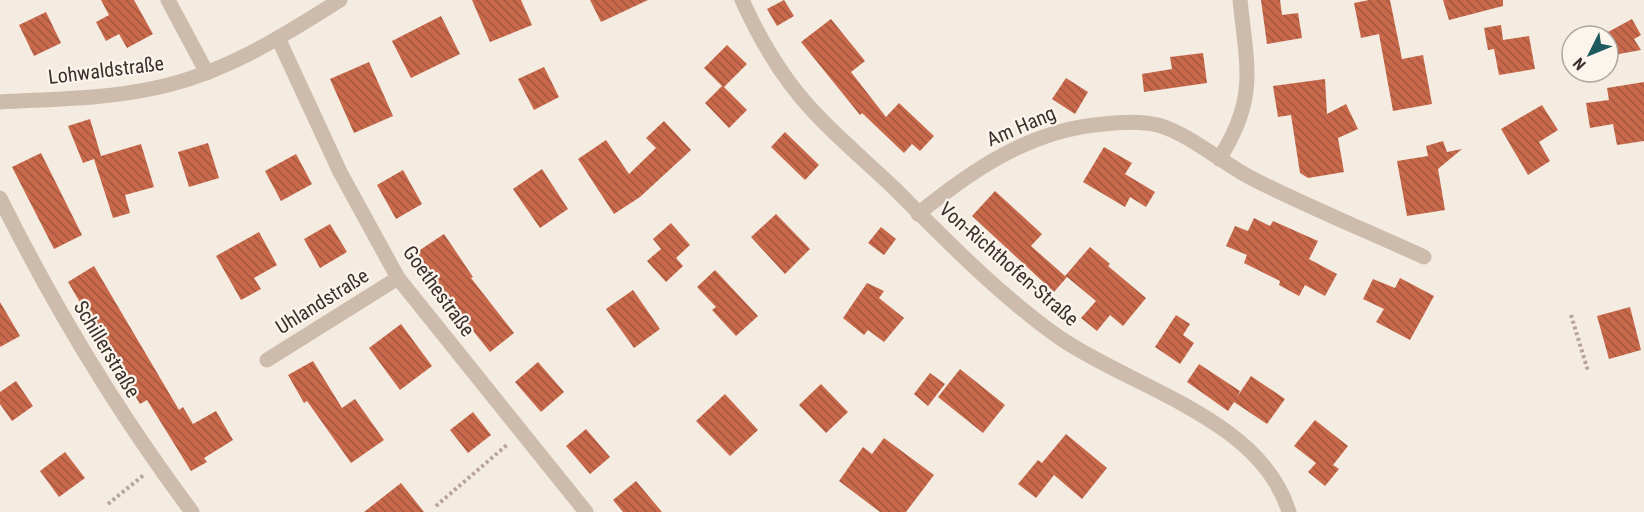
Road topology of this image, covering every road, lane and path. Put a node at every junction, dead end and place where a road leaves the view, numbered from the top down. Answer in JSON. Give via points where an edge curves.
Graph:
{"nodes":[{"id":1,"x":168,"y":0,"type":"edge"},
{"id":2,"x":340,"y":0,"type":"edge"},
{"id":3,"x":742,"y":0,"type":"edge"},
{"id":4,"x":1240,"y":0,"type":"edge"},
{"id":5,"x":278,"y":38,"type":"junction"},
{"id":6,"x":207,"y":73,"type":"junction"},
{"id":7,"x":0,"y":102,"type":"edge"},
{"id":8,"x":1220,"y":159,"type":"junction"},
{"id":9,"x":0,"y":198,"type":"edge"},
{"id":10,"x":918,"y":214,"type":"junction"},
{"id":11,"x":1424,"y":257,"type":"dead end"},
{"id":12,"x":398,"y":278,"type":"junction"},
{"id":13,"x":1571,"y":315,"type":"dead end"},
{"id":14,"x":267,"y":360,"type":"dead end"},
{"id":15,"x":1588,"y":371,"type":"dead end"},
{"id":16,"x":522,"y":432,"type":"junction"},
{"id":17,"x":157,"y":465,"type":"junction"},
{"id":18,"x":108,"y":504,"type":"dead end"},
{"id":19,"x":436,"y":506,"type":"dead end"},
{"id":20,"x":192,"y":512,"type":"edge"},
{"id":21,"x":586,"y":512,"type":"edge"},
{"id":22,"x":1289,"y":512,"type":"edge"}],
"edges":[{"from":1,"to":6,"type":"street"},
{"from":2,"to":5,"type":"street","name":"Lohwaldstraße"},
{"from":3,"to":10,"type":"street","name":"Von-Richthofen-Straße","via":[[772,57],[812,110]]},
{"from":4,"to":8,"type":"street","via":[[1248,76],[1244,110]]},
{"from":5,"to":6,"type":"street","name":"Lohwaldstraße"},
{"from":5,"to":12,"type":"street","name":"Goethestraße","via":[[340,172]]},
{"from":6,"to":7,"type":"street","name":"Lohwaldstraße","via":[[129,93]]},
{"from":8,"to":10,"type":"street","name":"Am Hang","via":[[1159,126],[1082,126],[1053,132],[1001,155]]},
{"from":8,"to":11,"type":"street","name":"Am Hang","via":[[1252,178]]},
{"from":9,"to":17,"type":"street","name":"Schillerstraße","via":[[85,355]]},
{"from":10,"to":22,"type":"street","name":"Von-Richthofen-Straße","via":[[1059,337],[1232,436],[1268,470]]},
{"from":12,"to":14,"type":"street","name":"Uhlandstraße"},
{"from":12,"to":16,"type":"street","name":"Goethestraße"},
{"from":13,"to":15,"type":"path"},
{"from":16,"to":19,"type":"path"},
{"from":16,"to":21,"type":"street","name":"Goethestraße"},
{"from":17,"to":18,"type":"path"},
{"from":17,"to":20,"type":"street","name":"Schillerstraße"}]}
